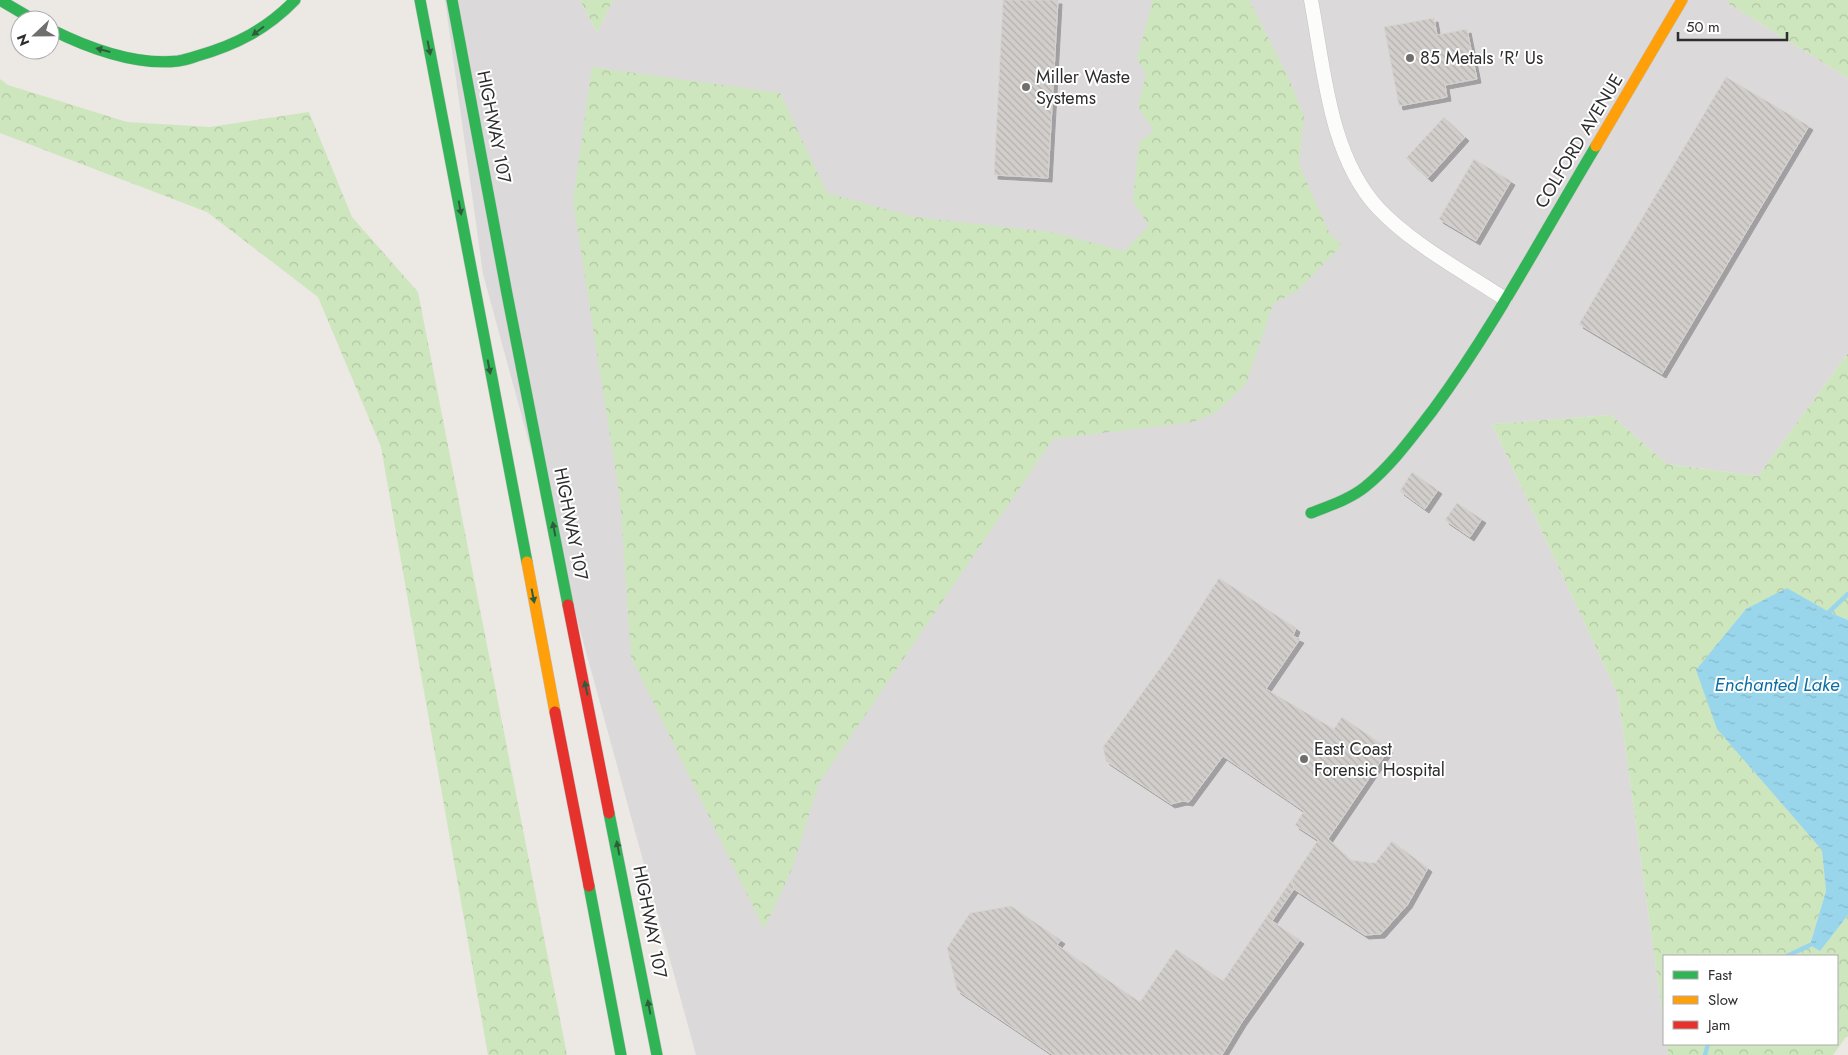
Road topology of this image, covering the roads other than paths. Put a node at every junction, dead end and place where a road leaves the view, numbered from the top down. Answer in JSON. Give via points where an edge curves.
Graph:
{"nodes":[{"id":1,"x":0,"y":0,"type":"edge"},
{"id":2,"x":18,"y":0,"type":"edge"},
{"id":3,"x":295,"y":0,"type":"edge"},
{"id":4,"x":420,"y":0,"type":"edge"},
{"id":5,"x":452,"y":0,"type":"edge"},
{"id":6,"x":1311,"y":0,"type":"edge"},
{"id":7,"x":1682,"y":0,"type":"edge"},
{"id":8,"x":17,"y":10,"type":"edge"},
{"id":9,"x":30,"y":10,"type":"edge"},
{"id":10,"x":60,"y":33,"type":"edge"},
{"id":11,"x":1505,"y":299,"type":"junction"},
{"id":12,"x":1311,"y":513,"type":"dead end"},
{"id":13,"x":620,"y":1055,"type":"edge"},
{"id":14,"x":658,"y":1055,"type":"edge"}],
"edges":[{"from":1,"to":8,"type":"main road"},
{"from":2,"to":9,"type":"main road"},
{"from":3,"to":10,"type":"main road","one_way":true,"via":[[285,12],[249,38],[218,52],[176,61],[134,58],[94,48]]},
{"from":4,"to":13,"type":"main road","one_way":true},
{"from":14,"to":5,"type":"main road","name":"HIGHWAY 107","one_way":true},
{"from":6,"to":11,"type":"street","via":[[1338,134],[1364,190],[1393,222]]},
{"from":7,"to":11,"type":"main road","name":"COLFORD AVENUE"},
{"from":11,"to":12,"type":"main road","name":"COLFORD AVENUE","via":[[1458,376],[1404,448],[1364,488]]}]}
